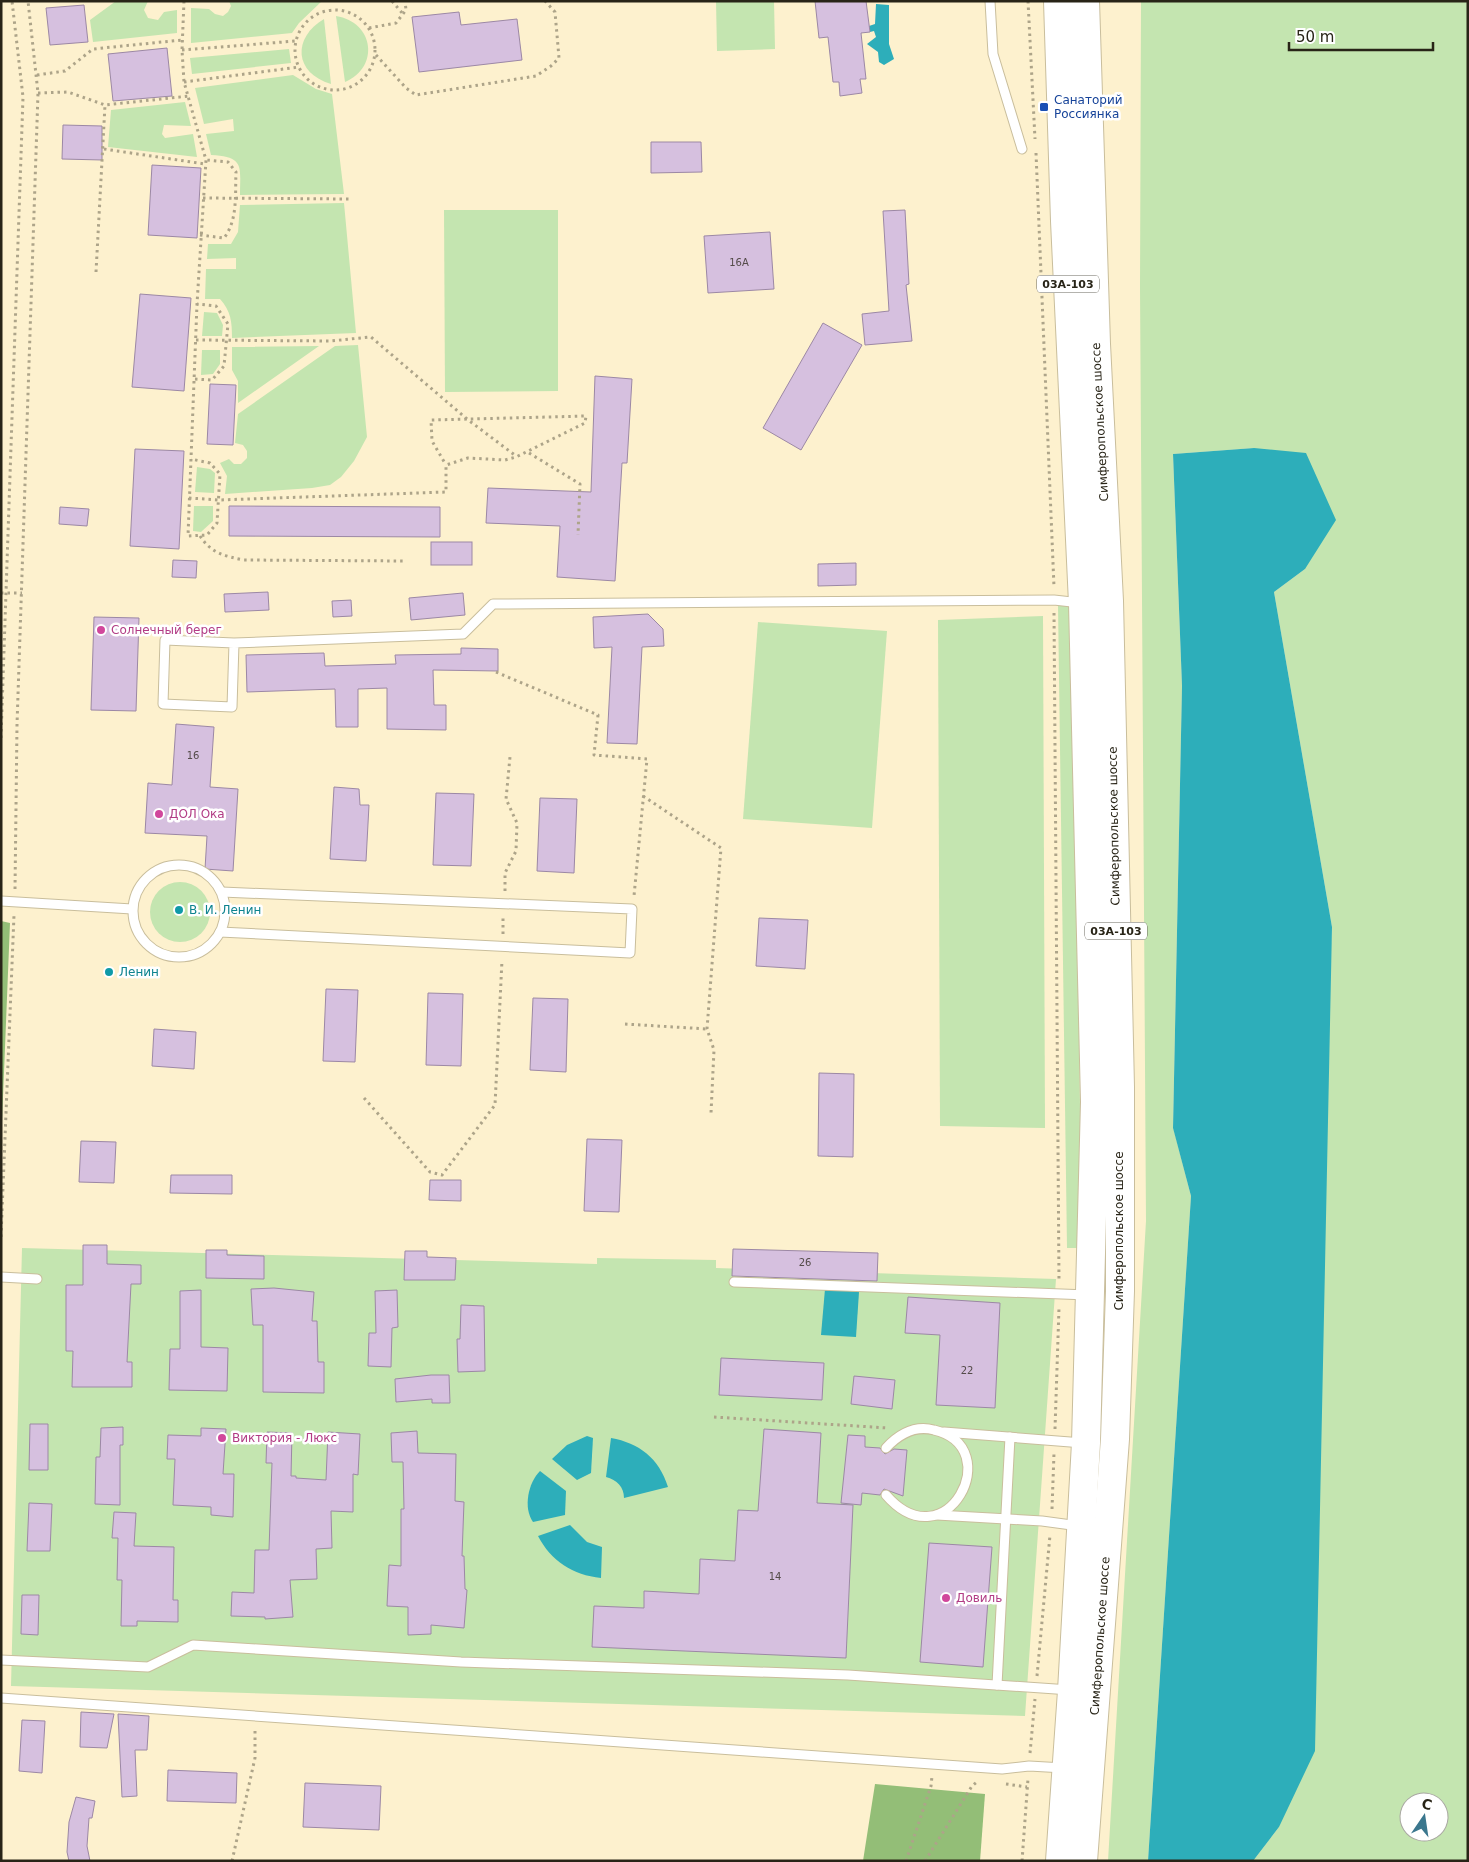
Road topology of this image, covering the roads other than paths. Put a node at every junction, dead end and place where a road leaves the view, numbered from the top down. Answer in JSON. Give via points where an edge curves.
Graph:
{"nodes":[{"id":1,"x":990,"y":1,"type":"edge"},
{"id":2,"x":1058,"y":1,"type":"edge"},
{"id":3,"x":1085,"y":1,"type":"edge"},
{"id":4,"x":1022,"y":149,"type":"dead end"},
{"id":5,"x":1083,"y":603,"type":"junction"},
{"id":6,"x":234,"y":643,"type":"junction"},
{"id":7,"x":222,"y":892,"type":"junction"},
{"id":8,"x":1,"y":901,"type":"edge"},
{"id":9,"x":132,"y":909,"type":"junction"},
{"id":10,"x":220,"y":932,"type":"junction"},
{"id":11,"x":1,"y":1277,"type":"edge"},
{"id":12,"x":36,"y":1279,"type":"dead end"},
{"id":13,"x":734,"y":1282,"type":"dead end"},
{"id":14,"x":1090,"y":1295,"type":"junction"},
{"id":15,"x":940,"y":1431,"type":"junction"},
{"id":16,"x":1010,"y":1437,"type":"junction"},
{"id":17,"x":1086,"y":1443,"type":"junction"},
{"id":18,"x":886,"y":1448,"type":"dead end"},
{"id":19,"x":886,"y":1495,"type":"dead end"},
{"id":20,"x":934,"y":1515,"type":"junction"},
{"id":21,"x":1006,"y":1520,"type":"junction"},
{"id":22,"x":1081,"y":1526,"type":"junction"},
{"id":23,"x":1,"y":1660,"type":"edge"},
{"id":24,"x":998,"y":1686,"type":"junction"},
{"id":25,"x":1072,"y":1691,"type":"junction"},
{"id":26,"x":1,"y":1698,"type":"edge"},
{"id":27,"x":1067,"y":1768,"type":"junction"},
{"id":28,"x":1060,"y":1861,"type":"edge"},
{"id":29,"x":1084,"y":1861,"type":"edge"}],
"edges":[{"from":1,"to":4,"type":"lane","via":[[992,54]]},
{"from":2,"to":5,"type":"main road","name":"Симферопольское шоссе","number":"03А-103"},
{"from":3,"to":29,"type":"main road","name":"Симферопольское шоссе","number":"03А-103","via":[[1096,344],[1109,601],[1120,1088],[1120,1291],[1115,1439]]},
{"from":5,"to":6,"type":"lane","via":[[1054,600],[493,604],[463,634]]},
{"from":5,"to":14,"type":"main road","name":"Симферопольское шоссе","number":"03А-103","via":[[1095,1102]]},
{"from":6,"to":6,"type":"lane","via":[[232,707],[163,704],[165,640]]},
{"from":7,"to":9,"type":"lane","via":[[212,878],[198,868],[168,866],[143,882]]},
{"from":7,"to":10,"type":"lane","via":[[224,924]]},
{"from":7,"to":10,"type":"lane","via":[[632,909],[630,953]]},
{"from":8,"to":9,"type":"lane"},
{"from":9,"to":10,"type":"lane","via":[[136,929],[149,947],[168,956],[193,956],[202,952],[215,942]]},
{"from":11,"to":12,"type":"lane"},
{"from":13,"to":14,"type":"lane"},
{"from":14,"to":17,"type":"main road","name":"Симферопольское шоссе","number":"03А-103"},
{"from":15,"to":16,"type":"lane"},
{"from":15,"to":18,"type":"lane","via":[[916,1429],[904,1433]]},
{"from":15,"to":20,"type":"lane","via":[[960,1446],[968,1474],[958,1500],[948,1510]]},
{"from":16,"to":17,"type":"lane"},
{"from":16,"to":21,"type":"lane"},
{"from":17,"to":22,"type":"main road","name":"Симферопольское шоссе","number":"03А-103"},
{"from":19,"to":20,"type":"lane","via":[[906,1513]]},
{"from":20,"to":21,"type":"lane"},
{"from":21,"to":22,"type":"lane"},
{"from":21,"to":24,"type":"lane"},
{"from":22,"to":25,"type":"main road","name":"Симферопольское шоссе","number":"03А-103"},
{"from":23,"to":24,"type":"lane","via":[[148,1667],[193,1645],[461,1662],[848,1675]]},
{"from":24,"to":25,"type":"lane"},
{"from":25,"to":27,"type":"main road","name":"Симферопольское шоссе","number":"03А-103"},
{"from":26,"to":27,"type":"lane","via":[[1002,1769],[1029,1766]]},
{"from":27,"to":28,"type":"main road","name":"Симферопольское шоссе","number":"03А-103"}]}
